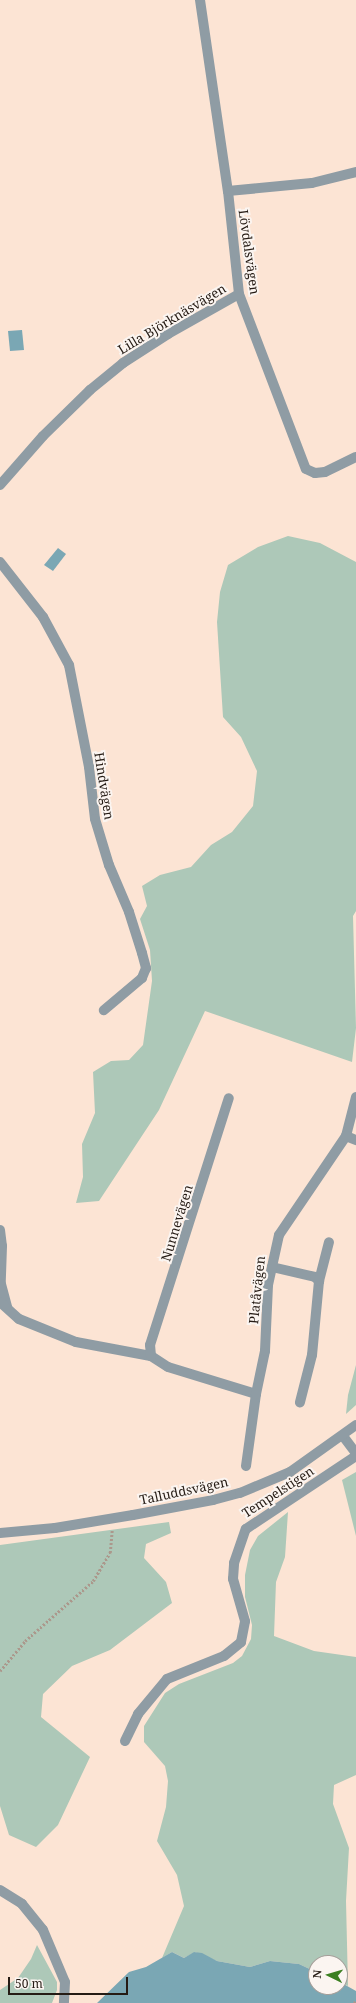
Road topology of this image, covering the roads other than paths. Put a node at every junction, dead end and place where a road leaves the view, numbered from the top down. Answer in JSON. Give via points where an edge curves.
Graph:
{"nodes":[{"id":1,"x":200,"y":0,"type":"edge"},
{"id":2,"x":356,"y":172,"type":"edge"},
{"id":3,"x":228,"y":191,"type":"junction"},
{"id":4,"x":240,"y":294,"type":"junction"},
{"id":5,"x":356,"y":457,"type":"edge"},
{"id":6,"x":0,"y":485,"type":"edge"},
{"id":7,"x":0,"y":562,"type":"edge"},
{"id":8,"x":104,"y":1010,"type":"dead end"},
{"id":9,"x":356,"y":1097,"type":"edge"},
{"id":10,"x":229,"y":1098,"type":"dead end"},
{"id":11,"x":346,"y":1136,"type":"junction"},
{"id":12,"x":356,"y":1140,"type":"edge"},
{"id":13,"x":0,"y":1230,"type":"edge"},
{"id":14,"x":329,"y":1242,"type":"dead end"},
{"id":15,"x":272,"y":1267,"type":"junction"},
{"id":16,"x":319,"y":1281,"type":"junction"},
{"id":17,"x":4,"y":1304,"type":"edge"},
{"id":18,"x":151,"y":1356,"type":"junction"},
{"id":19,"x":256,"y":1394,"type":"junction"},
{"id":20,"x":300,"y":1402,"type":"dead end"},
{"id":21,"x":356,"y":1425,"type":"edge"},
{"id":22,"x":343,"y":1436,"type":"junction"},
{"id":23,"x":356,"y":1453,"type":"edge"},
{"id":24,"x":356,"y":1456,"type":"edge"},
{"id":25,"x":246,"y":1466,"type":"dead end"},
{"id":26,"x":0,"y":1533,"type":"edge"},
{"id":27,"x":125,"y":1741,"type":"dead end"},
{"id":28,"x":0,"y":1890,"type":"edge"},
{"id":29,"x":67,"y":2000,"type":"edge"}],
"edges":[{"from":1,"to":3,"type":"street","name":"Lövdalsvägen"},
{"from":2,"to":3,"type":"street","via":[[312,183]]},
{"from":3,"to":4,"type":"street","name":"Lövdalsvägen"},
{"from":4,"to":5,"type":"street","name":"Lövdalsvägen","via":[[306,469],[315,473],[325,472]]},
{"from":4,"to":6,"type":"street","name":"Lilla Björknäsvägen","via":[[168,334],[123,363],[69,411]]},
{"from":7,"to":8,"type":"street","name":"Hindvägen","via":[[43,618],[69,665],[89,767],[95,819],[109,865],[130,912],[146,968],[142,978]]},
{"from":9,"to":11,"type":"street","name":"Platåvägen"},
{"from":10,"to":18,"type":"street","name":"Nunnevägen","via":[[150,1345]]},
{"from":11,"to":12,"type":"street"},
{"from":11,"to":15,"type":"street","name":"Platåvägen","via":[[279,1235]]},
{"from":13,"to":17,"type":"street"},
{"from":14,"to":16,"type":"street"},
{"from":15,"to":16,"type":"street","via":[[315,1277]]},
{"from":15,"to":19,"type":"street","name":"Platåvägen","via":[[265,1351]]},
{"from":16,"to":20,"type":"street","via":[[312,1355]]},
{"from":17,"to":18,"type":"street","via":[[19,1319],[76,1342]]},
{"from":18,"to":19,"type":"street","via":[[168,1367]]},
{"from":19,"to":25,"type":"street","name":"Platåvägen"},
{"from":21,"to":22,"type":"street","name":"Talluddsvägen"},
{"from":22,"to":23,"type":"street"},
{"from":22,"to":26,"type":"street","name":"Talluddsvägen","via":[[290,1472],[254,1488],[213,1500],[63,1527]]},
{"from":24,"to":27,"type":"street","name":"Tempelstigen","via":[[246,1528],[234,1564],[233,1578],[245,1621],[241,1642],[224,1656],[168,1679],[138,1714]]},
{"from":28,"to":29,"type":"street","via":[[22,1904],[43,1930],[65,1982]]}]}
